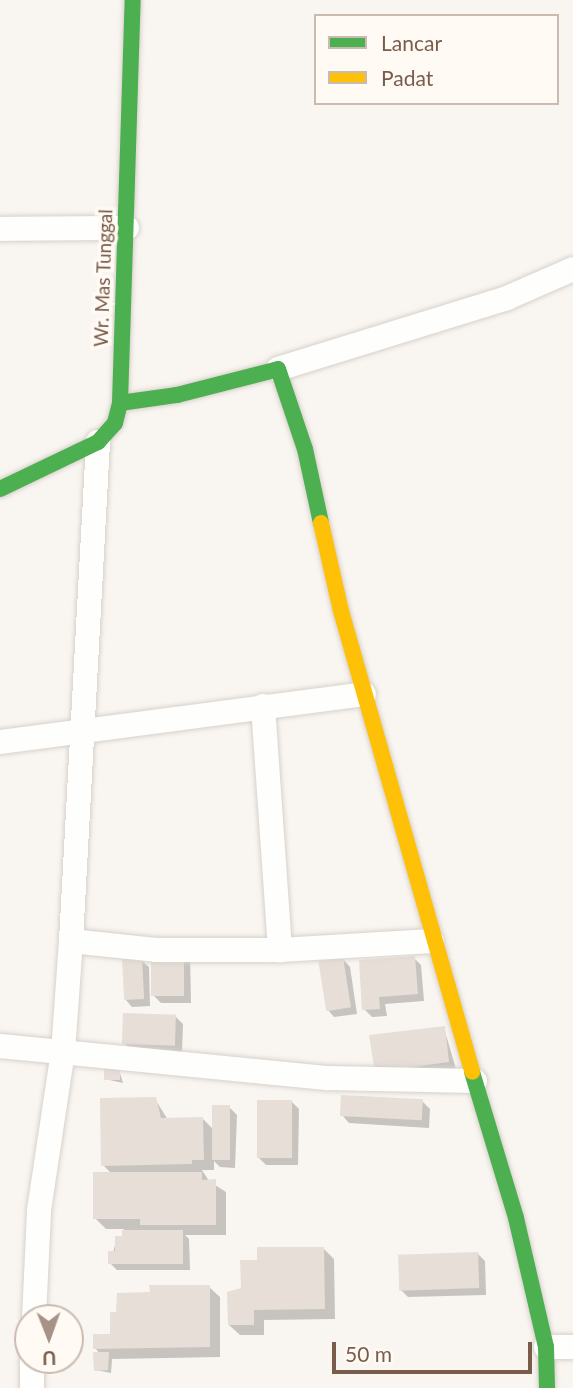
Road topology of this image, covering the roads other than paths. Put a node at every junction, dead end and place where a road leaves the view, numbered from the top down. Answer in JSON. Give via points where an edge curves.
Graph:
{"nodes":[{"id":1,"x":133,"y":0,"type":"edge"},
{"id":2,"x":127,"y":228,"type":"junction"},
{"id":3,"x":0,"y":229,"type":"edge"},
{"id":4,"x":573,"y":269,"type":"edge"},
{"id":5,"x":278,"y":369,"type":"junction"},
{"id":6,"x":120,"y":404,"type":"junction"},
{"id":7,"x":98,"y":442,"type":"junction"},
{"id":8,"x":0,"y":489,"type":"edge"},
{"id":9,"x":364,"y":694,"type":"junction"},
{"id":10,"x":262,"y":706,"type":"junction"},
{"id":11,"x":80,"y":730,"type":"junction"},
{"id":12,"x":0,"y":742,"type":"edge"},
{"id":13,"x":432,"y":941,"type":"junction"},
{"id":14,"x":71,"y":942,"type":"junction"},
{"id":15,"x":280,"y":950,"type":"junction"},
{"id":16,"x":0,"y":1046,"type":"edge"},
{"id":17,"x":63,"y":1052,"type":"junction"},
{"id":18,"x":475,"y":1081,"type":"junction"},
{"id":19,"x":34,"y":1304,"type":"edge"},
{"id":20,"x":547,"y":1347,"type":"junction"},
{"id":21,"x":573,"y":1347,"type":"edge"},
{"id":22,"x":547,"y":1388,"type":"edge"}],
"edges":[{"from":1,"to":2,"type":"street","name":"Wr. Mas Tunggal"},
{"from":2,"to":3,"type":"street"},
{"from":2,"to":6,"type":"street","name":"Wr. Mas Tunggal"},
{"from":4,"to":5,"type":"street","via":[[507,298]]},
{"from":5,"to":6,"type":"street","via":[[177,395]]},
{"from":5,"to":9,"type":"street","via":[[305,449]]},
{"from":6,"to":7,"type":"street","name":"Wr. Mas Tunggal","via":[[116,424]]},
{"from":7,"to":8,"type":"street","name":"Wr. Mas Tunggal"},
{"from":7,"to":11,"type":"street"},
{"from":9,"to":10,"type":"street"},
{"from":9,"to":13,"type":"street"},
{"from":10,"to":11,"type":"street"},
{"from":10,"to":15,"type":"street"},
{"from":11,"to":12,"type":"street"},
{"from":11,"to":14,"type":"street"},
{"from":13,"to":15,"type":"street"},
{"from":13,"to":18,"type":"street"},
{"from":14,"to":15,"type":"street","via":[[156,950]]},
{"from":14,"to":17,"type":"street"},
{"from":16,"to":17,"type":"street"},
{"from":17,"to":18,"type":"street","via":[[328,1078]]},
{"from":17,"to":19,"type":"street","via":[[39,1210]]},
{"from":18,"to":20,"type":"street","via":[[516,1218]]},
{"from":20,"to":21,"type":"street"},
{"from":20,"to":22,"type":"street"}]}
